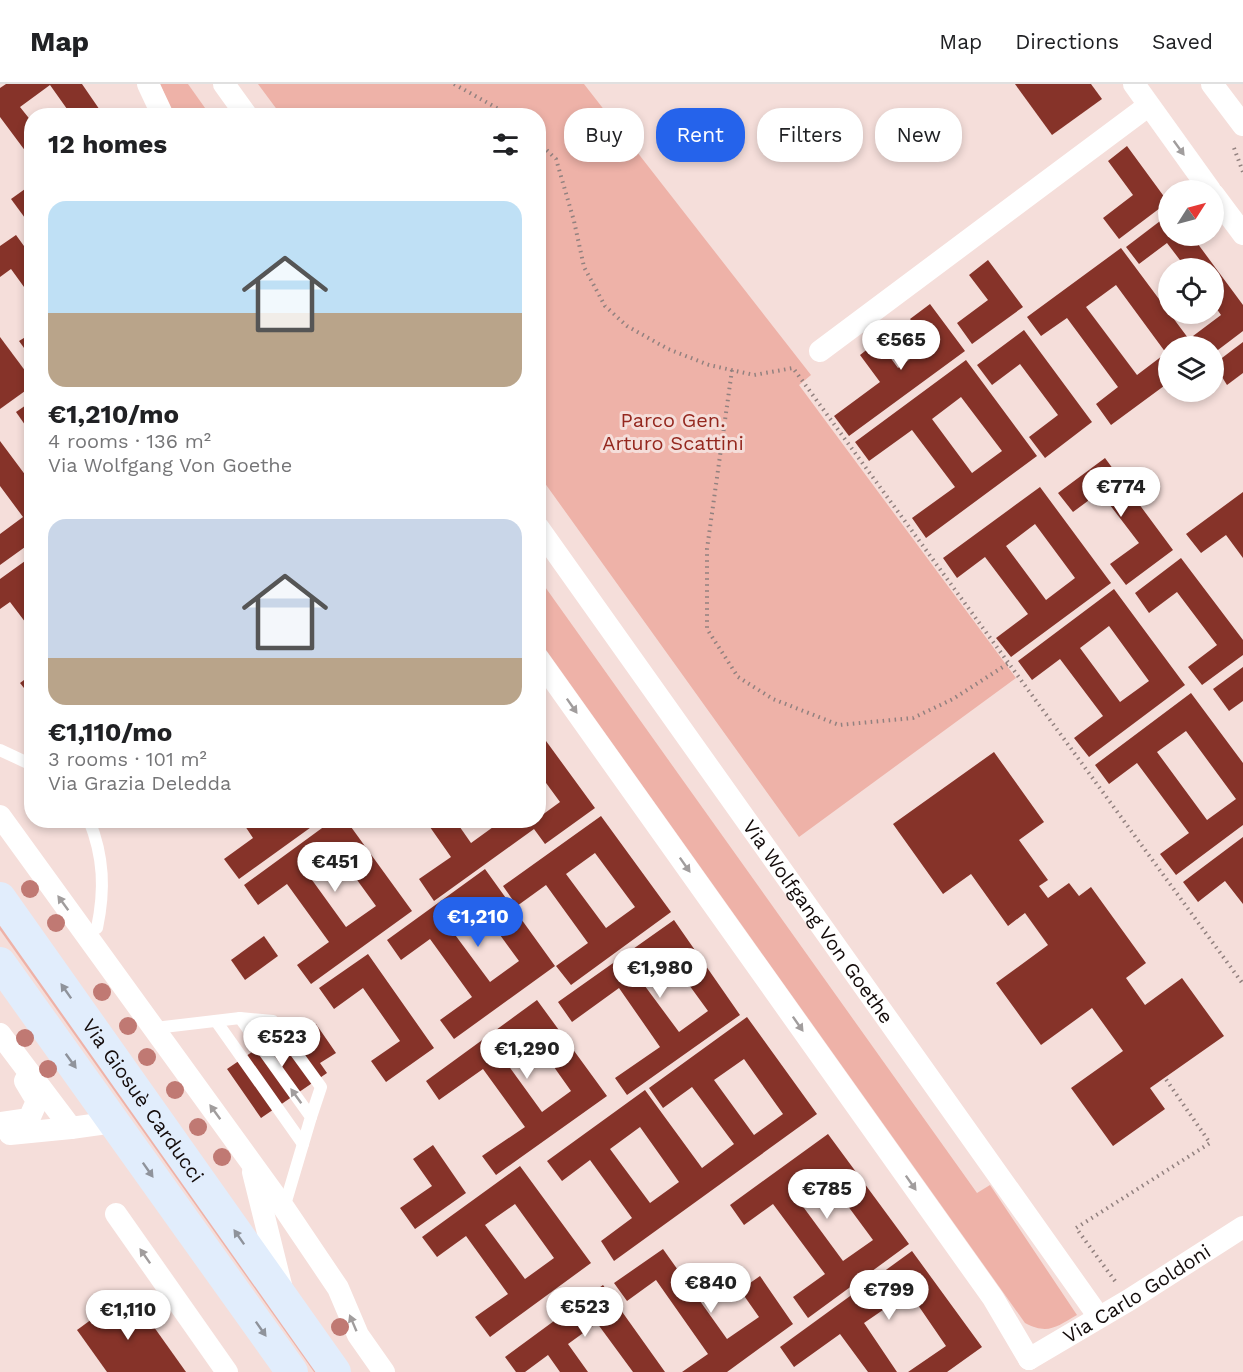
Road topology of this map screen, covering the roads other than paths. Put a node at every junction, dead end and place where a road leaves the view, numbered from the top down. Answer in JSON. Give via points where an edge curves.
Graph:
{"nodes":[{"id":1,"x":148,"y":84,"type":"edge"},
{"id":2,"x":224,"y":84,"type":"edge"},
{"id":3,"x":1134,"y":84,"type":"edge"},
{"id":4,"x":1212,"y":84,"type":"edge"},
{"id":5,"x":1148,"y":106,"type":"junction"},
{"id":6,"x":159,"y":108,"type":"edge"},
{"id":7,"x":241,"y":108,"type":"edge"},
{"id":8,"x":1237,"y":132,"type":"edge"},
{"id":9,"x":1203,"y":180,"type":"edge"},
{"id":10,"x":1224,"y":208,"type":"edge"},
{"id":11,"x":1243,"y":234,"type":"edge"},
{"id":12,"x":820,"y":351,"type":"dead end"},
{"id":13,"x":546,"y":538,"type":"edge"},
{"id":14,"x":546,"y":669,"type":"edge"},
{"id":15,"x":0,"y":750,"type":"edge"},
{"id":16,"x":24,"y":761,"type":"edge"},
{"id":17,"x":0,"y":816,"type":"edge"},
{"id":18,"x":92,"y":828,"type":"edge"},
{"id":19,"x":0,"y":898,"type":"edge"},
{"id":20,"x":97,"y":928,"type":"dead end"},
{"id":21,"x":0,"y":963,"type":"edge"},
{"id":22,"x":240,"y":1018,"type":"junction"},
{"id":23,"x":216,"y":1021,"type":"junction"},
{"id":24,"x":155,"y":1028,"type":"junction"},
{"id":25,"x":0,"y":1034,"type":"edge"},
{"id":26,"x":0,"y":1041,"type":"edge"},
{"id":27,"x":311,"y":1117,"type":"junction"},
{"id":28,"x":114,"y":1122,"type":"junction"},
{"id":29,"x":0,"y":1123,"type":"edge"},
{"id":30,"x":71,"y":1128,"type":"junction"},
{"id":31,"x":0,"y":1135,"type":"edge"},
{"id":32,"x":303,"y":1144,"type":"junction"},
{"id":33,"x":249,"y":1159,"type":"junction"},
{"id":34,"x":284,"y":1208,"type":"junction"},
{"id":35,"x":116,"y":1214,"type":"dead end"},
{"id":36,"x":1243,"y":1227,"type":"edge"},
{"id":37,"x":285,"y":1302,"type":"junction"},
{"id":38,"x":1099,"y":1317,"type":"junction"},
{"id":39,"x":1029,"y":1366,"type":"edge"},
{"id":40,"x":227,"y":1372,"type":"edge"},
{"id":41,"x":292,"y":1372,"type":"edge"},
{"id":42,"x":334,"y":1372,"type":"edge"},
{"id":43,"x":384,"y":1372,"type":"edge"}],
"edges":[{"from":1,"to":6,"type":"street"},
{"from":2,"to":7,"type":"street"},
{"from":3,"to":5,"type":"street"},
{"from":4,"to":8,"type":"street"},
{"from":5,"to":9,"type":"street","one_way":true},
{"from":5,"to":12,"type":"street"},
{"from":10,"to":11,"type":"street"},
{"from":13,"to":38,"type":"street","name":"Via Wolfgang Von Goethe"},
{"from":14,"to":39,"type":"street","one_way":true,"via":[[993,1298]]},
{"from":15,"to":16,"type":"lane"},
{"from":24,"to":17,"type":"street","name":"Via Giosuè Carducci","one_way":true},
{"from":18,"to":20,"type":"lane","via":[[103,874]]},
{"from":37,"to":19,"type":"main road","name":"Via Giosuè Carducci","one_way":true},
{"from":21,"to":28,"type":"main road","name":"Via Giosuè Carducci","one_way":true},
{"from":22,"to":23,"type":"lane"},
{"from":27,"to":22,"type":"lane","one_way":true},
{"from":22,"to":27,"type":"lane","via":[[273,1021],[315,1077],[321,1087]]},
{"from":23,"to":24,"type":"lane"},
{"from":23,"to":32,"type":"lane"},
{"from":33,"to":24,"type":"street","name":"Via Giosuè Carducci","one_way":true},
{"from":25,"to":30,"type":"street"},
{"from":26,"to":29,"type":"street","via":[[37,1101],[29,1119]]},
{"from":27,"to":32,"type":"lane"},
{"from":28,"to":30,"type":"street","name":"Via Giosuè Carducci"},
{"from":28,"to":41,"type":"main road","name":"Via Giosuè Carducci","one_way":true},
{"from":30,"to":31,"type":"street","name":"Via Giosuè Carducci"},
{"from":32,"to":34,"type":"lane"},
{"from":33,"to":34,"type":"street","name":"Via Giosuè Carducci"},
{"from":33,"to":37,"type":"street","name":"Via Giosuè Carducci"},
{"from":43,"to":34,"type":"street","name":"Via Giosuè Carducci","one_way":true,"via":[[358,1335],[338,1288]]},
{"from":40,"to":35,"type":"street","one_way":true},
{"from":36,"to":38,"type":"street","name":"Via Carlo Goldoni"},
{"from":37,"to":42,"type":"main road","name":"Via Giosuè Carducci"},
{"from":38,"to":39,"type":"street","name":"Via Carlo Goldoni"}]}
